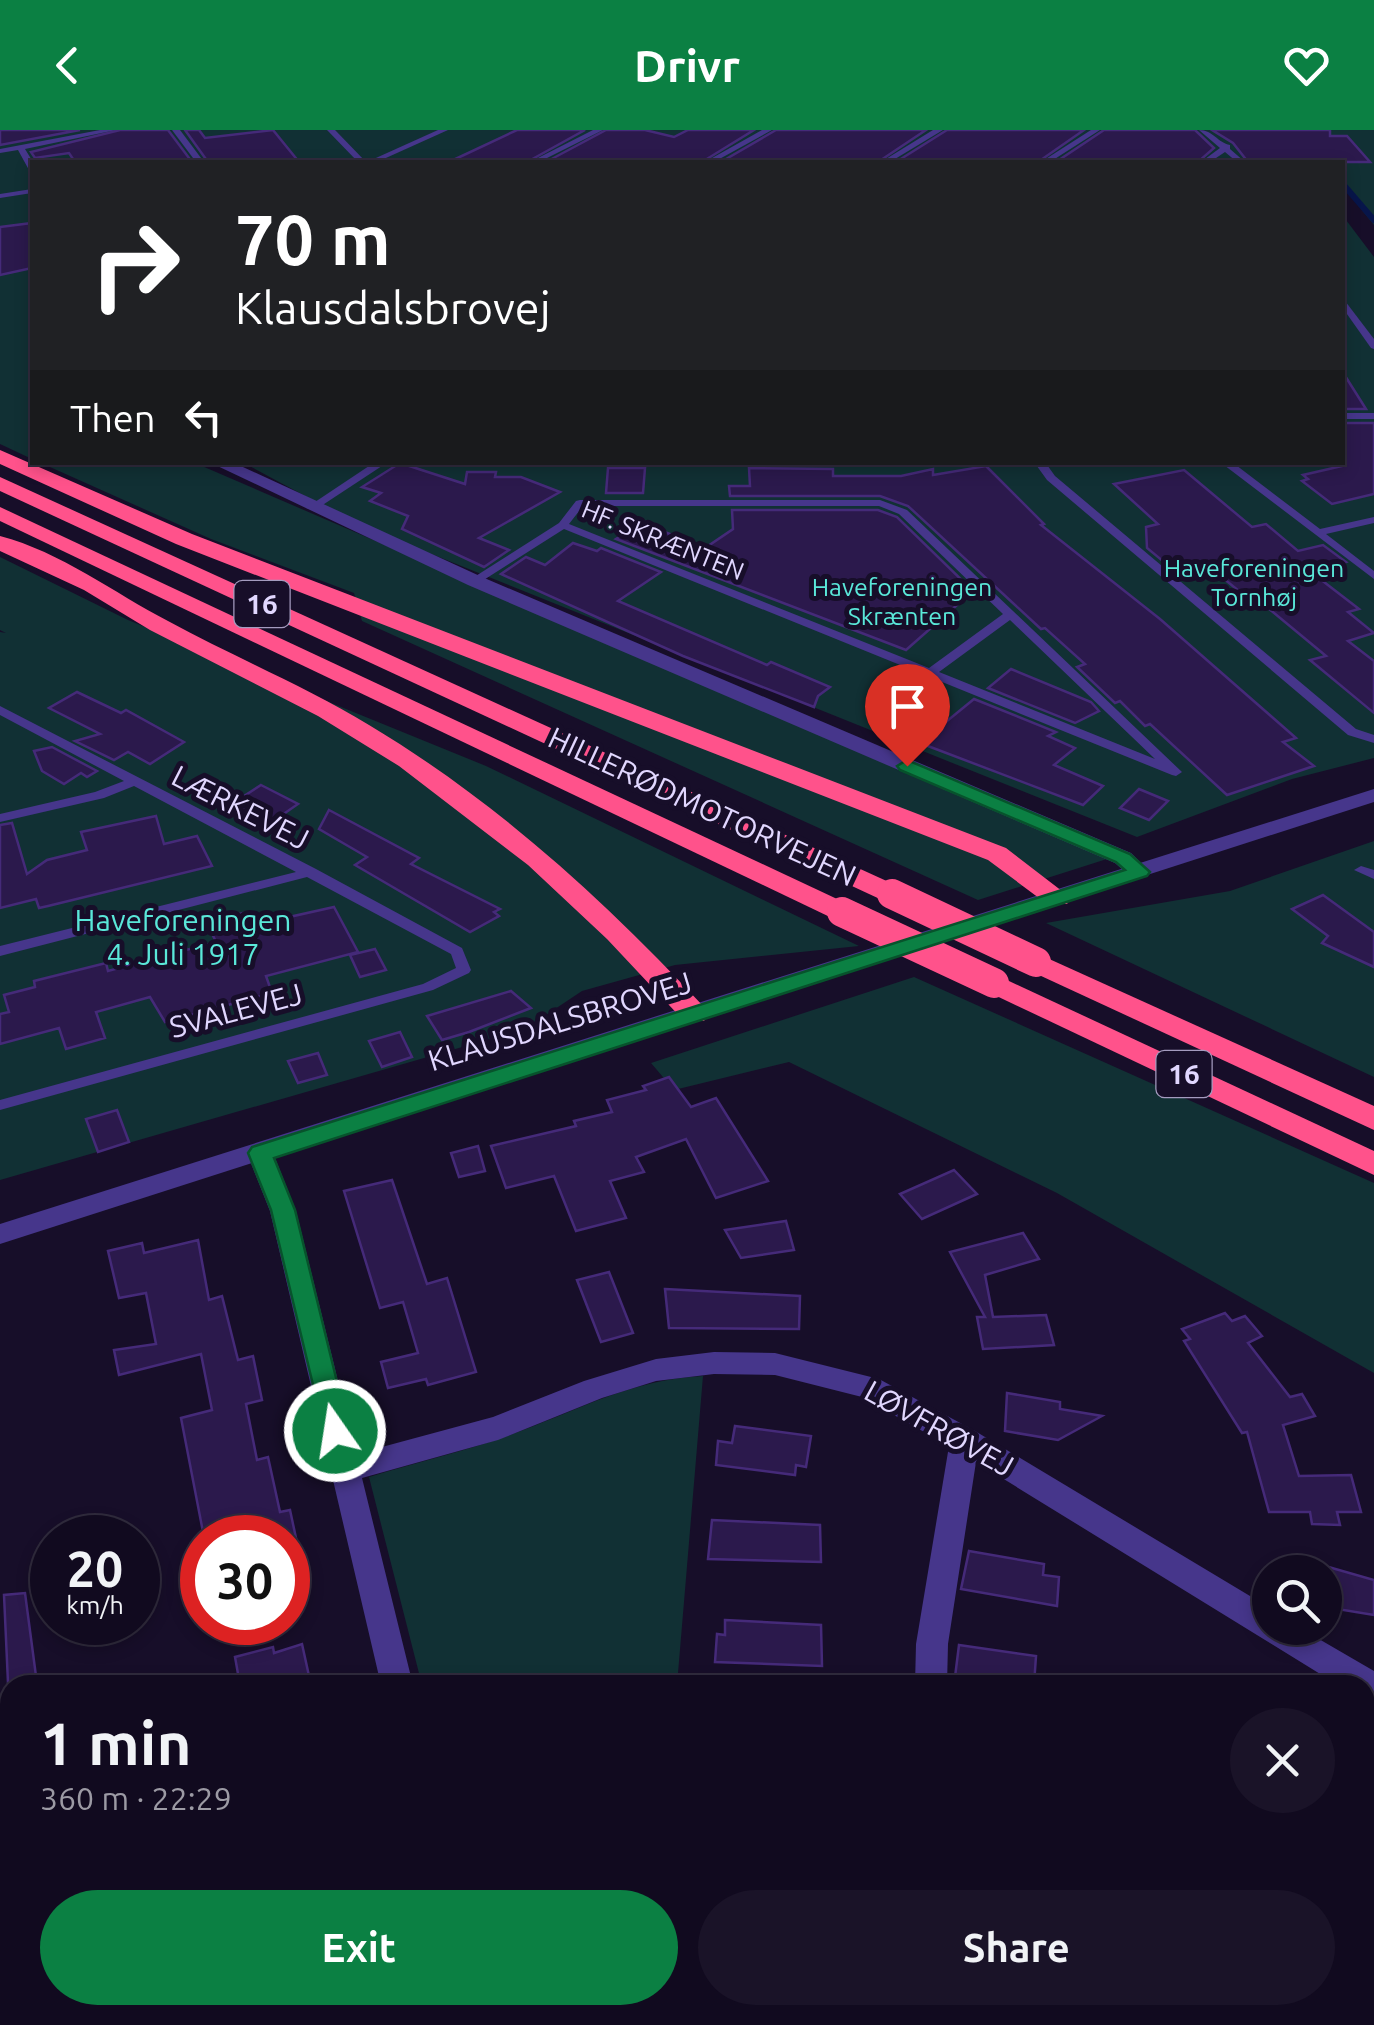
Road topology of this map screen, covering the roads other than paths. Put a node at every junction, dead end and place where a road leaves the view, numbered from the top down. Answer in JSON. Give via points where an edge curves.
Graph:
{"nodes":[{"id":1,"x":112,"y":130,"type":"edge"},
{"id":2,"x":176,"y":130,"type":"edge"},
{"id":3,"x":331,"y":130,"type":"edge"},
{"id":4,"x":444,"y":130,"type":"edge"},
{"id":5,"x":598,"y":130,"type":"edge"},
{"id":6,"x":768,"y":130,"type":"edge"},
{"id":7,"x":940,"y":130,"type":"edge"},
{"id":8,"x":1096,"y":130,"type":"edge"},
{"id":9,"x":1203,"y":130,"type":"edge"},
{"id":10,"x":20,"y":147,"type":"junction"},
{"id":11,"x":1226,"y":148,"type":"junction"},
{"id":12,"x":0,"y":150,"type":"edge"},
{"id":13,"x":198,"y":160,"type":"edge"},
{"id":14,"x":360,"y":160,"type":"edge"},
{"id":15,"x":376,"y":160,"type":"edge"},
{"id":16,"x":538,"y":160,"type":"edge"},
{"id":17,"x":712,"y":160,"type":"edge"},
{"id":18,"x":888,"y":160,"type":"edge"},
{"id":19,"x":1049,"y":160,"type":"edge"},
{"id":20,"x":1207,"y":160,"type":"edge"},
{"id":21,"x":1239,"y":160,"type":"edge"},
{"id":22,"x":30,"y":164,"type":"edge"},
{"id":23,"x":30,"y":191,"type":"edge"},
{"id":24,"x":0,"y":196,"type":"edge"},
{"id":25,"x":1345,"y":304,"type":"edge"},
{"id":26,"x":1374,"y":346,"type":"edge"},
{"id":27,"x":1345,"y":416,"type":"edge"},
{"id":28,"x":1374,"y":416,"type":"edge"},
{"id":29,"x":0,"y":456,"type":"edge"},
{"id":30,"x":223,"y":465,"type":"edge"},
{"id":31,"x":377,"y":465,"type":"edge"},
{"id":32,"x":1040,"y":465,"type":"edge"},
{"id":33,"x":1229,"y":465,"type":"edge"},
{"id":34,"x":0,"y":484,"type":"edge"},
{"id":35,"x":311,"y":508,"type":"junction"},
{"id":36,"x":0,"y":514,"type":"edge"},
{"id":37,"x":1374,"y":520,"type":"edge"},
{"id":38,"x":563,"y":525,"type":"junction"},
{"id":39,"x":1317,"y":533,"type":"junction"},
{"id":40,"x":184,"y":538,"type":"junction"},
{"id":41,"x":0,"y":543,"type":"edge"},
{"id":42,"x":1374,"y":576,"type":"edge"},
{"id":43,"x":475,"y":581,"type":"junction"},
{"id":44,"x":92,"y":587,"type":"junction"},
{"id":45,"x":1009,"y":615,"type":"junction"},
{"id":46,"x":930,"y":673,"type":"junction"},
{"id":47,"x":0,"y":710,"type":"edge"},
{"id":48,"x":423,"y":713,"type":"junction"},
{"id":49,"x":523,"y":726,"type":"junction"},
{"id":50,"x":1374,"y":739,"type":"edge"},
{"id":51,"x":134,"y":781,"type":"junction"},
{"id":52,"x":1374,"y":795,"type":"edge"},
{"id":53,"x":0,"y":818,"type":"edge"},
{"id":54,"x":311,"y":872,"type":"junction"},
{"id":55,"x":1140,"y":872,"type":"junction"},
{"id":56,"x":1057,"y":898,"type":"junction"},
{"id":57,"x":0,"y":951,"type":"edge"},
{"id":58,"x":457,"y":951,"type":"joint"},
{"id":59,"x":694,"y":1014,"type":"junction"},
{"id":60,"x":0,"y":1105,"type":"edge"},
{"id":61,"x":1374,"y":1119,"type":"edge"},
{"id":62,"x":260,"y":1153,"type":"junction"},
{"id":63,"x":1374,"y":1164,"type":"edge"},
{"id":64,"x":0,"y":1234,"type":"edge"},
{"id":65,"x":965,"y":1440,"type":"junction"},
{"id":66,"x":344,"y":1470,"type":"junction"},
{"id":67,"x":1252,"y":1614,"type":"edge"},
{"id":68,"x":1303,"y":1645,"type":"edge"},
{"id":69,"x":395,"y":1675,"type":"edge"},
{"id":70,"x":930,"y":1675,"type":"edge"},
{"id":71,"x":1351,"y":1675,"type":"edge"}],
"edges":[{"from":1,"to":10,"type":"lane"},
{"from":2,"to":13,"type":"lane"},
{"from":3,"to":14,"type":"lane"},
{"from":4,"to":15,"type":"lane"},
{"from":5,"to":16,"type":"lane"},
{"from":6,"to":17,"type":"lane"},
{"from":7,"to":18,"type":"lane"},
{"from":8,"to":19,"type":"lane"},
{"from":9,"to":11,"type":"lane"},
{"from":10,"to":12,"type":"lane"},
{"from":10,"to":22,"type":"lane"},
{"from":11,"to":20,"type":"lane"},
{"from":11,"to":21,"type":"lane"},
{"from":23,"to":24,"type":"lane"},
{"from":25,"to":26,"type":"lane"},
{"from":27,"to":28,"type":"lane"},
{"from":29,"to":40,"type":"highway"},
{"from":30,"to":35,"type":"street"},
{"from":31,"to":35,"type":"lane"},
{"from":32,"to":50,"type":"lane","via":[[1352,732]]},
{"from":33,"to":39,"type":"lane"},
{"from":34,"to":49,"type":"highway","name":"HILLERØDMOTORVEJEN","number":"16"},
{"from":35,"to":43,"type":"street"},
{"from":36,"to":48,"type":"highway","name":"HILLERØDMOTORVEJEN","number":"16"},
{"from":37,"to":39,"type":"lane"},
{"from":38,"to":43,"type":"lane"},
{"from":38,"to":45,"type":"lane","name":"HF. SKRÆNTEN","via":[[580,503],[880,503],[903,512]]},
{"from":38,"to":46,"type":"lane","name":"HF. SKRÆNTEN"},
{"from":39,"to":42,"type":"lane"},
{"from":40,"to":49,"type":"highway","via":[[466,680]]},
{"from":40,"to":56,"type":"highway","via":[[996,854]]},
{"from":41,"to":44,"type":"highway"},
{"from":43,"to":55,"type":"street","via":[[1123,858]]},
{"from":44,"to":48,"type":"highway","number":"16","via":[[335,691]]},
{"from":44,"to":59,"type":"highway","via":[[360,730],[463,798],[600,912]]},
{"from":45,"to":46,"type":"lane"},
{"from":45,"to":46,"type":"lane","name":"HF. SKRÆNTEN","via":[[1176,772]]},
{"from":47,"to":51,"type":"lane","name":"LÆRKEVEJ"},
{"from":48,"to":63,"type":"highway","name":"HILLERØDMOTORVEJEN","number":"16","bridge":true},
{"from":49,"to":61,"type":"highway","name":"HILLERØDMOTORVEJEN","number":"16","bridge":true},
{"from":51,"to":53,"type":"lane"},
{"from":51,"to":54,"type":"lane","name":"LÆRKEVEJ"},
{"from":52,"to":55,"type":"street","name":"KLAUSDALSBROVEJ"},
{"from":54,"to":57,"type":"lane"},
{"from":54,"to":58,"type":"lane","name":"LÆRKEVEJ"},
{"from":55,"to":56,"type":"street","name":"KLAUSDALSBROVEJ"},
{"from":56,"to":59,"type":"street","name":"KLAUSDALSBROVEJ"},
{"from":58,"to":60,"type":"lane","name":"SVALEVEJ","via":[[464,970],[428,987]]},
{"from":59,"to":62,"type":"street","name":"KLAUSDALSBROVEJ"},
{"from":62,"to":64,"type":"street","name":"KLAUSDALSBROVEJ"},
{"from":62,"to":66,"type":"street","via":[[283,1210]]},
{"from":65,"to":66,"type":"street","name":"LØVFRØVEJ","via":[[869,1387],[775,1364],[714,1363],[656,1370],[498,1428]]},
{"from":65,"to":67,"type":"street","name":"LØVFRØVEJ"},
{"from":65,"to":70,"type":"street"},
{"from":66,"to":69,"type":"street"},
{"from":68,"to":71,"type":"street","name":"LØVFRØVEJ"}]}
